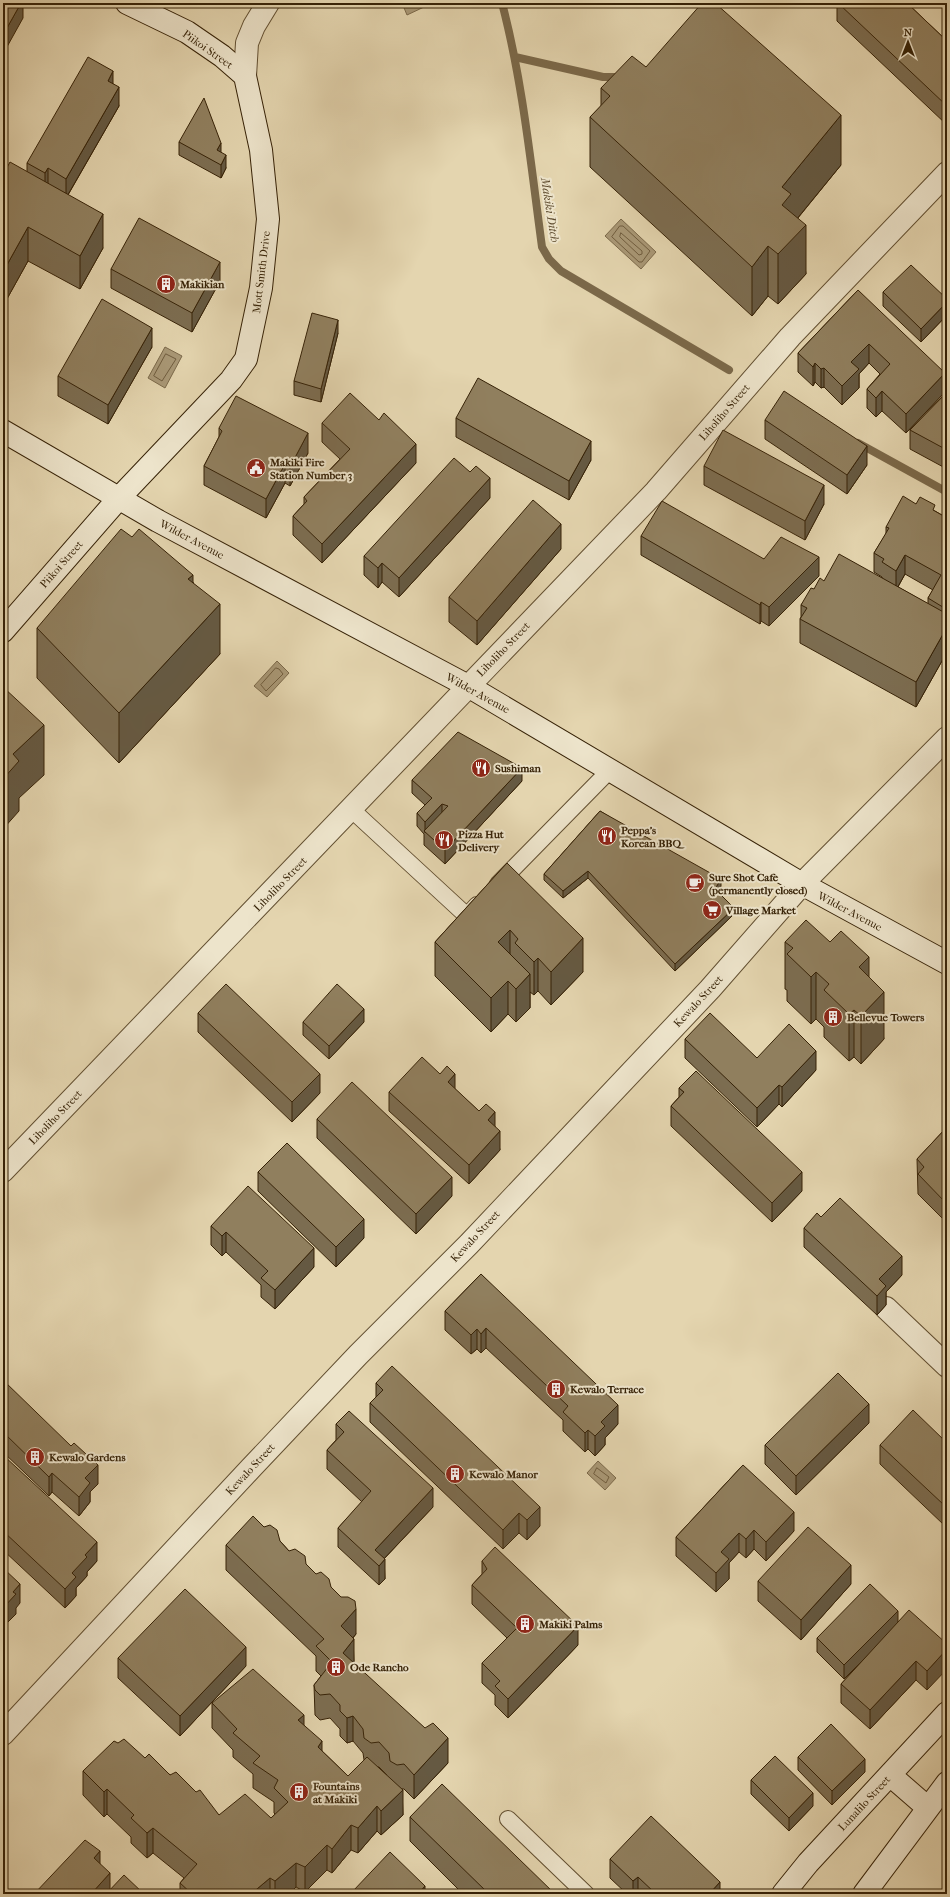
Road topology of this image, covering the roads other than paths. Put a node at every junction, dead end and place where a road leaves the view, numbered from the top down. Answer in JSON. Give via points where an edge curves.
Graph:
{"nodes":[{"id":1,"x":127,"y":3,"type":"edge"},
{"id":2,"x":268,"y":3,"type":"edge"},
{"id":3,"x":245,"y":76,"type":"junction"},
{"id":4,"x":947,"y":173,"type":"edge"},
{"id":5,"x":3,"y":431,"type":"edge"},
{"id":6,"x":120,"y":498,"type":"junction"},
{"id":7,"x":3,"y":631,"type":"edge"},
{"id":8,"x":468,"y":686,"type":"junction"},
{"id":9,"x":947,"y":738,"type":"edge"},
{"id":10,"x":610,"y":770,"type":"junction"},
{"id":11,"x":351,"y":809,"type":"junction"},
{"id":12,"x":802,"y":884,"type":"junction"},
{"id":13,"x":947,"y":963,"type":"edge"},
{"id":14,"x":3,"y":1171,"type":"edge"},
{"id":15,"x":886,"y":1308,"type":"dead end"},
{"id":16,"x":947,"y":1366,"type":"edge"},
{"id":17,"x":947,"y":1713,"type":"edge"},
{"id":18,"x":3,"y":1734,"type":"edge"},
{"id":19,"x":890,"y":1776,"type":"junction"},
{"id":20,"x":947,"y":1783,"type":"edge"},
{"id":21,"x":928,"y":1808,"type":"junction"},
{"id":22,"x":508,"y":1819,"type":"dead end"},
{"id":23,"x":586,"y":1894,"type":"edge"},
{"id":24,"x":783,"y":1894,"type":"edge"},
{"id":25,"x":864,"y":1894,"type":"edge"}],
"edges":[{"from":1,"to":3,"type":"street","name":"Piikoi Street","via":[[187,32],[222,56]]},
{"from":2,"to":3,"type":"street","name":"Mott Smith Drive","via":[[247,43]]},
{"from":3,"to":6,"type":"street","name":"Mott Smith Drive","via":[[261,150],[268,219],[261,288],[246,359],[231,380]]},
{"from":4,"to":8,"type":"street","name":"Liholiho Street","via":[[790,337],[656,491]]},
{"from":5,"to":6,"type":"street","name":"Wilder Avenue"},
{"from":6,"to":7,"type":"street","name":"Piikoi Street"},
{"from":6,"to":8,"type":"street","name":"Wilder Avenue"},
{"from":8,"to":10,"type":"street","name":"Wilder Avenue"},
{"from":8,"to":11,"type":"street","name":"Liholiho Street"},
{"from":9,"to":12,"type":"street","name":"Kewalo Street"},
{"from":10,"to":11,"type":"lane","via":[[466,916]]},
{"from":10,"to":12,"type":"street","name":"Wilder Avenue"},
{"from":11,"to":14,"type":"street","name":"Liholiho Street"},
{"from":12,"to":13,"type":"street","name":"Wilder Avenue"},
{"from":12,"to":18,"type":"street","name":"Kewalo Street","via":[[700,1000],[469,1244],[358,1355]]},
{"from":15,"to":16,"type":"street"},
{"from":17,"to":19,"type":"street","name":"Lunalilo Street"},
{"from":19,"to":21,"type":"street"},
{"from":19,"to":24,"type":"street","name":"Lunalilo Street","via":[[808,1863]]},
{"from":20,"to":21,"type":"street"},
{"from":21,"to":25,"type":"street"},
{"from":22,"to":23,"type":"lane"}]}
